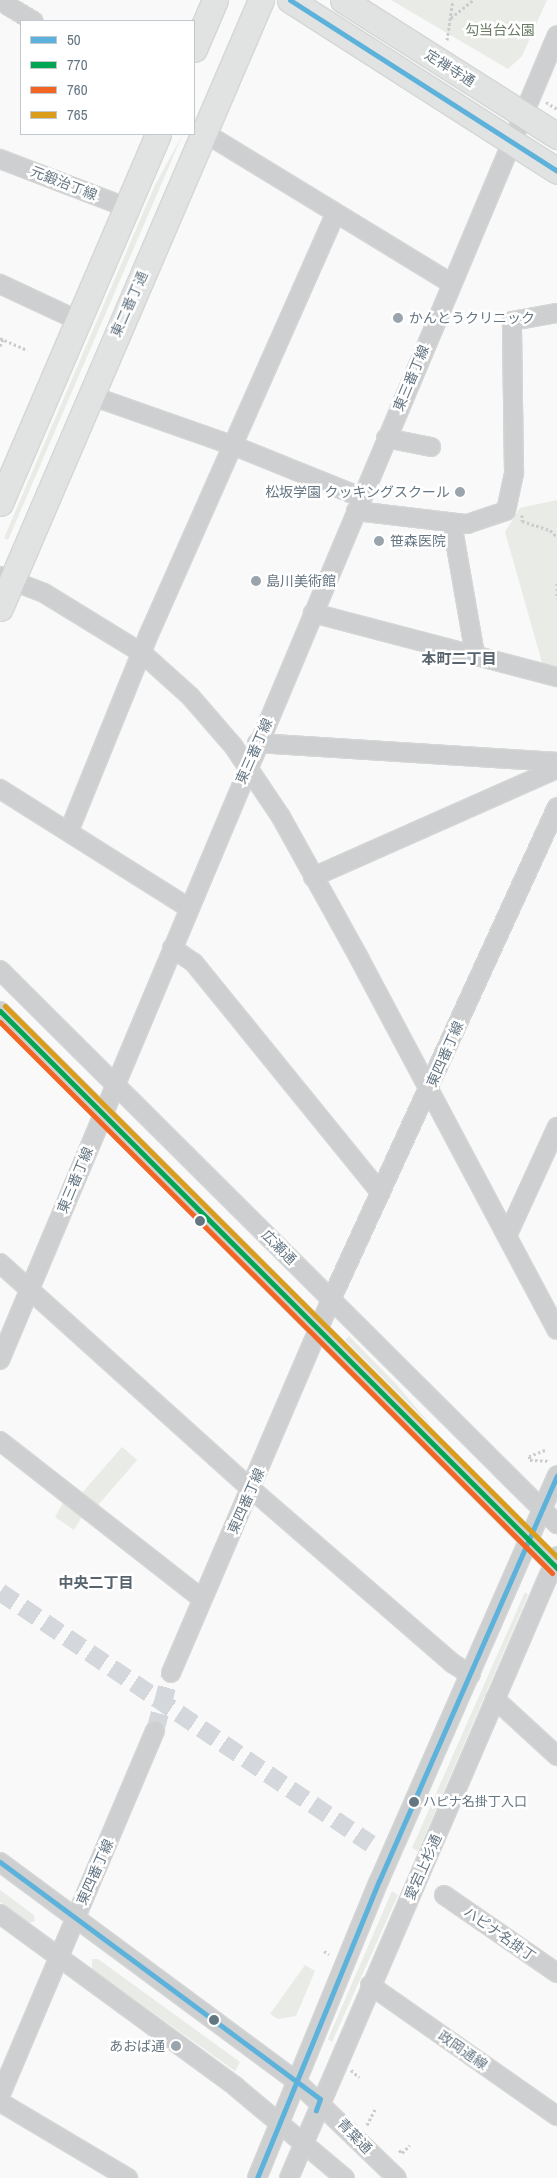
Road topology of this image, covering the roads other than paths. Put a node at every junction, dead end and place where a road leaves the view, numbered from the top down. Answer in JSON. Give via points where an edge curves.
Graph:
{"nodes":[{"id":1,"x":0,"y":0,"type":"edge"},
{"id":2,"x":215,"y":0,"type":"edge"},
{"id":3,"x":261,"y":0,"type":"edge"},
{"id":4,"x":290,"y":0,"type":"edge"},
{"id":5,"x":343,"y":0,"type":"edge"},
{"id":6,"x":31,"y":20,"type":"edge"},
{"id":7,"x":557,"y":35,"type":"edge"},
{"id":8,"x":195,"y":47,"type":"edge"},
{"id":9,"x":523,"y":115,"type":"junction"},
{"id":10,"x":205,"y":133,"type":"junction"},
{"id":11,"x":158,"y":135,"type":"edge"},
{"id":12,"x":557,"y":136,"type":"edge"},
{"id":13,"x":512,"y":144,"type":"junction"},
{"id":14,"x":0,"y":159,"type":"edge"},
{"id":15,"x":557,"y":171,"type":"edge"},
{"id":16,"x":128,"y":208,"type":"junction"},
{"id":17,"x":336,"y":213,"type":"junction"},
{"id":18,"x":0,"y":284,"type":"edge"},
{"id":19,"x":452,"y":284,"type":"junction"},
{"id":20,"x":557,"y":313,"type":"edge"},
{"id":21,"x":79,"y":320,"type":"junction"},
{"id":22,"x":89,"y":396,"type":"junction"},
{"id":23,"x":386,"y":438,"type":"junction"},
{"id":24,"x":232,"y":445,"type":"junction"},
{"id":25,"x":431,"y":447,"type":"dead end"},
{"id":26,"x":0,"y":503,"type":"edge"},
{"id":27,"x":359,"y":504,"type":"junction"},
{"id":28,"x":452,"y":523,"type":"junction"},
{"id":29,"x":6,"y":578,"type":"edge"},
{"id":30,"x":0,"y":608,"type":"edge"},
{"id":31,"x":313,"y":613,"type":"junction"},
{"id":32,"x":142,"y":653,"type":"junction"},
{"id":33,"x":475,"y":655,"type":"junction"},
{"id":34,"x":557,"y":677,"type":"edge"},
{"id":35,"x":257,"y":743,"type":"junction"},
{"id":36,"x":557,"y":762,"type":"edge"},
{"id":37,"x":247,"y":764,"type":"junction"},
{"id":38,"x":557,"y":769,"type":"edge"},
{"id":39,"x":0,"y":788,"type":"edge"},
{"id":40,"x":557,"y":806,"type":"edge"},
{"id":41,"x":69,"y":831,"type":"junction"},
{"id":42,"x":313,"y":876,"type":"junction"},
{"id":43,"x":189,"y":908,"type":"junction"},
{"id":44,"x":172,"y":948,"type":"junction"},
{"id":45,"x":0,"y":970,"type":"edge"},
{"id":46,"x":0,"y":1011,"type":"edge"},
{"id":47,"x":116,"y":1082,"type":"junction"},
{"id":48,"x":430,"y":1089,"type":"junction"},
{"id":49,"x":103,"y":1113,"type":"junction"},
{"id":50,"x":557,"y":1126,"type":"edge"},
{"id":51,"x":381,"y":1193,"type":"junction"},
{"id":52,"x":507,"y":1236,"type":"junction"},
{"id":53,"x":0,"y":1263,"type":"edge"},
{"id":54,"x":30,"y":1289,"type":"junction"},
{"id":55,"x":331,"y":1300,"type":"junction"},
{"id":56,"x":320,"y":1328,"type":"junction"},
{"id":57,"x":557,"y":1330,"type":"edge"},
{"id":58,"x":0,"y":1360,"type":"edge"},
{"id":59,"x":0,"y":1440,"type":"edge"},
{"id":60,"x":557,"y":1475,"type":"edge"},
{"id":61,"x":252,"y":1489,"type":"junction"},
{"id":62,"x":542,"y":1509,"type":"junction"},
{"id":63,"x":557,"y":1524,"type":"edge"},
{"id":64,"x":529,"y":1539,"type":"junction"},
{"id":65,"x":556,"y":1563,"type":"edge"},
{"id":66,"x":202,"y":1599,"type":"junction"},
{"id":67,"x":171,"y":1673,"type":"tunnel mouth"},
{"id":68,"x":471,"y":1675,"type":"junction"},
{"id":69,"x":495,"y":1699,"type":"junction"},
{"id":70,"x":155,"y":1731,"type":"tunnel mouth"},
{"id":71,"x":557,"y":1756,"type":"edge"},
{"id":72,"x":0,"y":1862,"type":"edge"},
{"id":73,"x":444,"y":1895,"type":"dead end"},
{"id":74,"x":0,"y":1914,"type":"edge"},
{"id":75,"x":75,"y":1916,"type":"junction"},
{"id":76,"x":57,"y":1954,"type":"junction"},
{"id":77,"x":557,"y":1973,"type":"edge"},
{"id":78,"x":370,"y":1984,"type":"junction"},
{"id":79,"x":296,"y":2080,"type":"junction"},
{"id":80,"x":0,"y":2096,"type":"edge"},
{"id":81,"x":320,"y":2099,"type":"junction"},
{"id":82,"x":0,"y":2102,"type":"edge"},
{"id":83,"x":557,"y":2116,"type":"edge"},
{"id":84,"x":280,"y":2122,"type":"junction"},
{"id":85,"x":303,"y":2140,"type":"junction"},
{"id":86,"x":128,"y":2178,"type":"edge"},
{"id":87,"x":257,"y":2178,"type":"edge"},
{"id":88,"x":289,"y":2178,"type":"edge"},
{"id":89,"x":345,"y":2178,"type":"edge"},
{"id":90,"x":397,"y":2178,"type":"edge"}],
"edges":[{"from":1,"to":6,"type":"street"},
{"from":2,"to":8,"type":"highway"},
{"from":3,"to":10,"type":"highway","name":"東二番丁通"},
{"from":4,"to":13,"type":"highway"},
{"from":5,"to":9,"type":"highway","name":"定禅寺通"},
{"from":7,"to":9,"type":"street","name":"東三番丁線"},
{"from":9,"to":12,"type":"highway","name":"定禅寺通"},
{"from":9,"to":13,"type":"street","name":"東三番丁線"},
{"from":10,"to":17,"type":"street"},
{"from":10,"to":22,"type":"highway","name":"東二番丁通"},
{"from":11,"to":16,"type":"highway"},
{"from":13,"to":15,"type":"highway"},
{"from":13,"to":19,"type":"street","name":"東三番丁線"},
{"from":14,"to":16,"type":"street","name":"元鍛治丁線"},
{"from":16,"to":21,"type":"highway"},
{"from":17,"to":19,"type":"street"},
{"from":17,"to":24,"type":"street"},
{"from":18,"to":21,"type":"street"},
{"from":19,"to":23,"type":"street","name":"東三番丁線"},
{"from":20,"to":28,"type":"street","via":[[512,321],[514,472],[506,511],[501,516]]},
{"from":21,"to":26,"type":"highway"},
{"from":22,"to":24,"type":"street"},
{"from":22,"to":29,"type":"highway","name":"東二番丁通"},
{"from":23,"to":25,"type":"street"},
{"from":23,"to":27,"type":"street","name":"東三番丁線"},
{"from":24,"to":27,"type":"street"},
{"from":24,"to":32,"type":"street"},
{"from":27,"to":28,"type":"street"},
{"from":27,"to":31,"type":"street","name":"東三番丁線"},
{"from":28,"to":33,"type":"street"},
{"from":29,"to":30,"type":"highway","name":"東二番丁通"},
{"from":29,"to":32,"type":"street","via":[[44,593]]},
{"from":31,"to":33,"type":"street"},
{"from":31,"to":35,"type":"street","name":"東三番丁線"},
{"from":32,"to":37,"type":"street","via":[[195,702]]},
{"from":32,"to":41,"type":"street"},
{"from":33,"to":34,"type":"street"},
{"from":35,"to":36,"type":"street"},
{"from":35,"to":37,"type":"street","name":"東三番丁線"},
{"from":37,"to":42,"type":"street"},
{"from":37,"to":43,"type":"street","name":"東三番丁線"},
{"from":38,"to":42,"type":"street"},
{"from":39,"to":41,"type":"street"},
{"from":40,"to":48,"type":"street","name":"東四番丁線"},
{"from":41,"to":43,"type":"street"},
{"from":42,"to":48,"type":"street"},
{"from":43,"to":44,"type":"street","name":"東三番丁線"},
{"from":44,"to":47,"type":"street","name":"東三番丁線"},
{"from":44,"to":51,"type":"street","via":[[194,963]]},
{"from":45,"to":47,"type":"street","name":"広瀬通"},
{"from":46,"to":49,"type":"street","name":"広瀬通"},
{"from":47,"to":49,"type":"street","name":"東三番丁線"},
{"from":47,"to":55,"type":"street","name":"広瀬通"},
{"from":48,"to":51,"type":"street","name":"東四番丁線"},
{"from":48,"to":52,"type":"street"},
{"from":49,"to":54,"type":"street","name":"東三番丁線"},
{"from":49,"to":56,"type":"street","name":"広瀬通"},
{"from":50,"to":52,"type":"street"},
{"from":51,"to":55,"type":"street","name":"東四番丁線"},
{"from":52,"to":57,"type":"street"},
{"from":53,"to":54,"type":"street"},
{"from":54,"to":58,"type":"street","name":"東三番丁線"},
{"from":54,"to":61,"type":"street"},
{"from":55,"to":56,"type":"street","name":"東四番丁線"},
{"from":55,"to":62,"type":"street","name":"広瀬通"},
{"from":56,"to":61,"type":"street","name":"東四番丁線"},
{"from":56,"to":64,"type":"street","name":"広瀬通"},
{"from":59,"to":66,"type":"street"},
{"from":60,"to":62,"type":"street"},
{"from":61,"to":66,"type":"street","name":"東四番丁線"},
{"from":61,"to":68,"type":"street","via":[[452,1663]]},
{"from":62,"to":63,"type":"street","name":"広瀬通"},
{"from":62,"to":64,"type":"street"},
{"from":64,"to":65,"type":"street","name":"広瀬通"},
{"from":64,"to":68,"type":"street"},
{"from":65,"to":69,"type":"street","name":"愛宕上杉通"},
{"from":66,"to":67,"type":"street","name":"東四番丁線"},
{"from":68,"to":79,"type":"street"},
{"from":69,"to":71,"type":"street"},
{"from":69,"to":78,"type":"street","name":"愛宕上杉通"},
{"from":70,"to":75,"type":"street","name":"東四番丁線"},
{"from":72,"to":75,"type":"street","name":"青葉通"},
{"from":73,"to":77,"type":"street","name":"ハピナ名掛丁"},
{"from":74,"to":76,"type":"street"},
{"from":75,"to":76,"type":"street","name":"東四番丁線"},
{"from":75,"to":79,"type":"street","name":"青葉通"},
{"from":76,"to":80,"type":"street","name":"東四番丁線"},
{"from":76,"to":84,"type":"street"},
{"from":78,"to":81,"type":"street","name":"愛宕上杉通"},
{"from":78,"to":83,"type":"street","name":"政岡通線"},
{"from":79,"to":81,"type":"street","name":"青葉通"},
{"from":79,"to":84,"type":"street"},
{"from":81,"to":85,"type":"street","name":"愛宕上杉通"},
{"from":81,"to":90,"type":"street","name":"青葉通"},
{"from":82,"to":86,"type":"street"},
{"from":84,"to":85,"type":"street"},
{"from":84,"to":87,"type":"street"},
{"from":85,"to":88,"type":"street","name":"愛宕上杉通"},
{"from":85,"to":89,"type":"street"}]}
